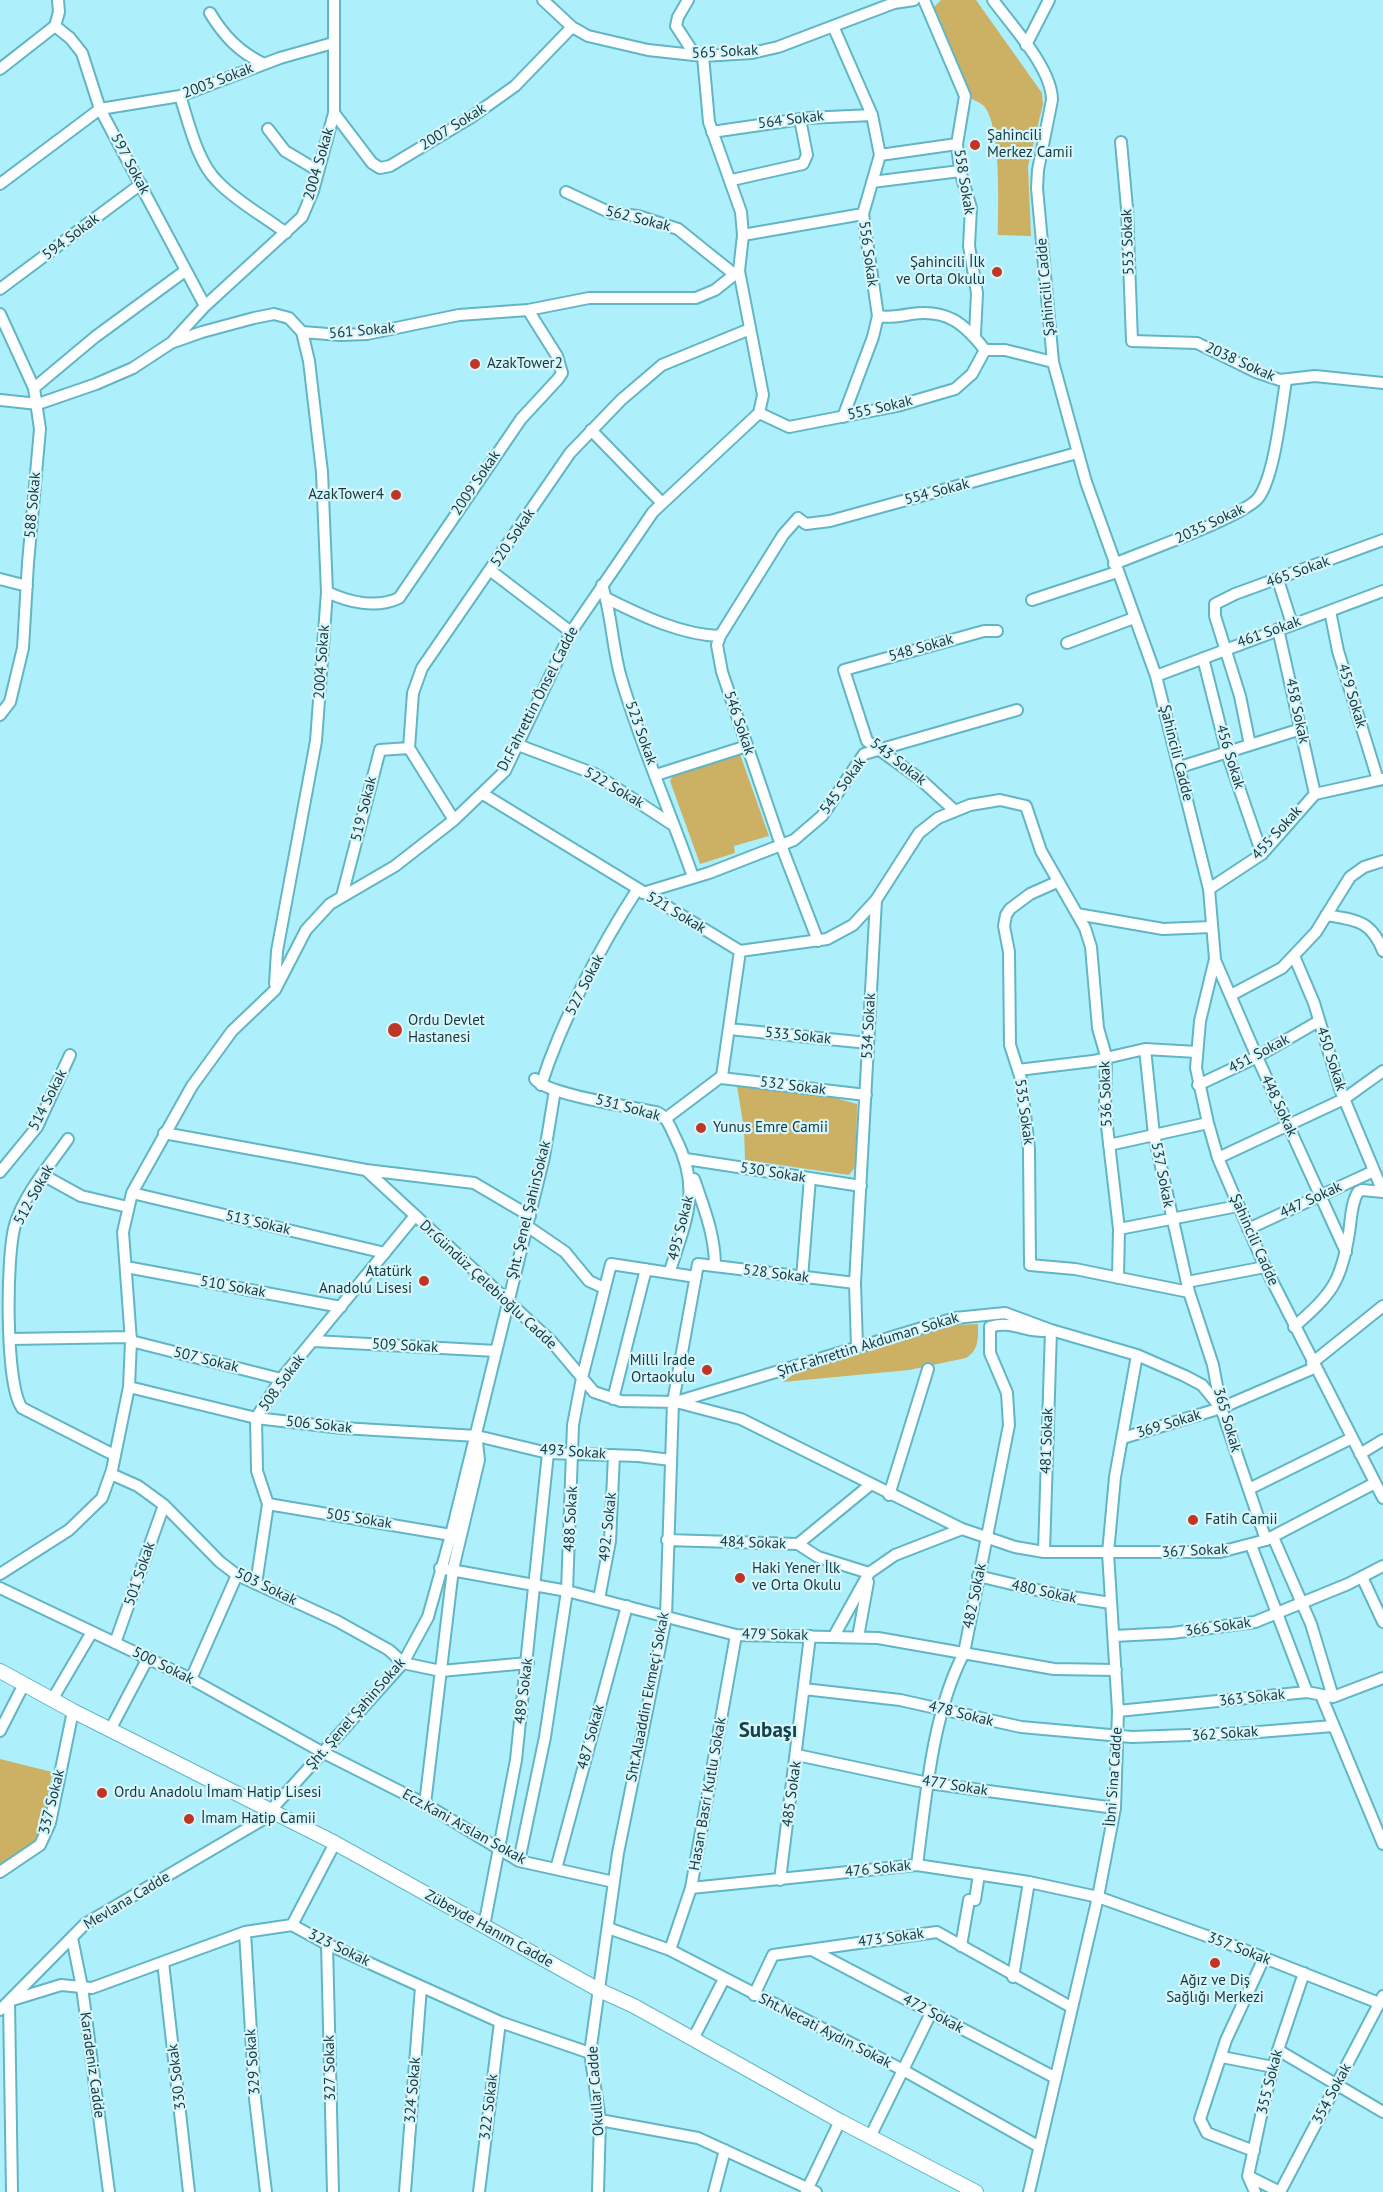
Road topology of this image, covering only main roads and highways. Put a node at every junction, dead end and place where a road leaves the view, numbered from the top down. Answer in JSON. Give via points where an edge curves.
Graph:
{"nodes":[{"id":1,"x":0,"y":1671,"type":"edge"},
{"id":2,"x":976,"y":2192,"type":"edge"}],
"edges":[{"from":1,"to":2,"type":"main road","name":"Zübeyde Hanım Cadde","via":[[334,1843]]}]}
